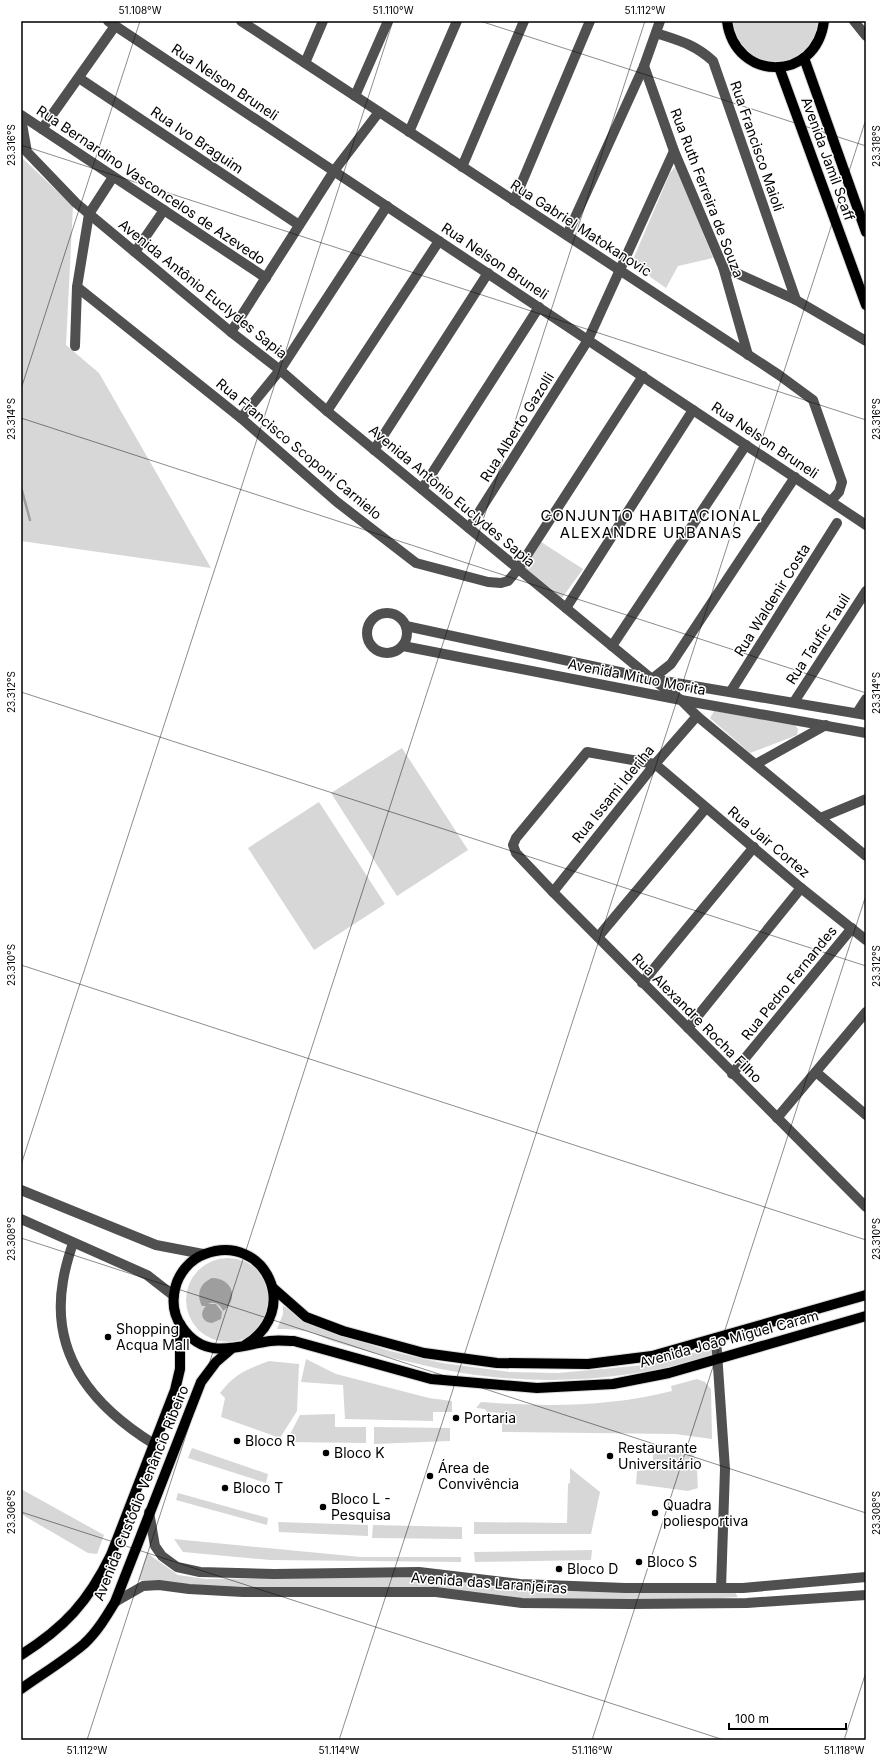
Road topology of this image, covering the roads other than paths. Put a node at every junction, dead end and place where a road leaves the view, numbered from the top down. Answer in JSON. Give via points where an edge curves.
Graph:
{"nodes":[{"id":1,"x":241,"y":21,"type":"edge"},
{"id":2,"x":323,"y":21,"type":"edge"},
{"id":3,"x":388,"y":21,"type":"edge"},
{"id":4,"x":457,"y":21,"type":"edge"},
{"id":5,"x":524,"y":21,"type":"edge"},
{"id":6,"x":590,"y":21,"type":"edge"},
{"id":7,"x":660,"y":21,"type":"edge"},
{"id":8,"x":728,"y":21,"type":"edge"},
{"id":9,"x":824,"y":21,"type":"edge"},
{"id":10,"x":854,"y":21,"type":"edge"},
{"id":11,"x":112,"y":24,"type":"edge"},
{"id":12,"x":255,"y":25,"type":"edge"},
{"id":13,"x":656,"y":33,"type":"junction"},
{"id":14,"x":866,"y":36,"type":"edge"},
{"id":15,"x":804,"y":58,"type":"junction"},
{"id":16,"x":305,"y":63,"type":"junction"},
{"id":17,"x":644,"y":66,"type":"junction"},
{"id":18,"x":779,"y":67,"type":"junction"},
{"id":19,"x":79,"y":78,"type":"junction"},
{"id":20,"x":355,"y":96,"type":"junction"},
{"id":21,"x":379,"y":112,"type":"junction"},
{"id":22,"x":21,"y":117,"type":"edge"},
{"id":23,"x":42,"y":130,"type":"junction"},
{"id":24,"x":409,"y":132,"type":"junction"},
{"id":25,"x":674,"y":151,"type":"junction"},
{"id":26,"x":462,"y":166,"type":"junction"},
{"id":27,"x":334,"y":171,"type":"junction"},
{"id":28,"x":113,"y":177,"type":"junction"},
{"id":29,"x":514,"y":201,"type":"junction"},
{"id":30,"x":387,"y":206,"type":"junction"},
{"id":31,"x":164,"y":210,"type":"junction"},
{"id":32,"x":89,"y":214,"type":"junction"},
{"id":33,"x":299,"y":225,"type":"junction"},
{"id":34,"x":866,"y":232,"type":"edge"},
{"id":35,"x":567,"y":235,"type":"junction"},
{"id":36,"x":439,"y":241,"type":"junction"},
{"id":37,"x":135,"y":252,"type":"junction"},
{"id":38,"x":723,"y":267,"type":"junction"},
{"id":39,"x":620,"y":270,"type":"junction"},
{"id":40,"x":488,"y":273,"type":"junction"},
{"id":41,"x":266,"y":278,"type":"junction"},
{"id":42,"x":77,"y":287,"type":"junction"},
{"id":43,"x":796,"y":300,"type":"junction"},
{"id":44,"x":866,"y":305,"type":"edge"},
{"id":45,"x":539,"y":307,"type":"junction"},
{"id":46,"x":232,"y":332,"type":"junction"},
{"id":47,"x":588,"y":340,"type":"junction"},
{"id":48,"x":866,"y":340,"type":"edge"},
{"id":49,"x":75,"y":346,"type":"dead end"},
{"id":50,"x":748,"y":355,"type":"junction"},
{"id":51,"x":280,"y":370,"type":"junction"},
{"id":52,"x":643,"y":376,"type":"junction"},
{"id":53,"x":693,"y":410,"type":"junction"},
{"id":54,"x":327,"y":411,"type":"junction"},
{"id":55,"x":241,"y":418,"type":"junction"},
{"id":56,"x":746,"y":445,"type":"junction"},
{"id":57,"x":374,"y":450,"type":"junction"},
{"id":58,"x":795,"y":477,"type":"junction"},
{"id":59,"x":422,"y":489,"type":"junction"},
{"id":60,"x":831,"y":501,"type":"junction"},
{"id":61,"x":836,"y":523,"type":"dead end"},
{"id":62,"x":866,"y":525,"type":"edge"},
{"id":63,"x":469,"y":528,"type":"junction"},
{"id":64,"x":518,"y":569,"type":"junction"},
{"id":65,"x":866,"y":591,"type":"edge"},
{"id":66,"x":566,"y":608,"type":"junction"},
{"id":67,"x":406,"y":626,"type":"junction"},
{"id":68,"x":403,"y":646,"type":"junction"},
{"id":69,"x":612,"y":646,"type":"junction"},
{"id":70,"x":652,"y":679,"type":"junction"},
{"id":71,"x":731,"y":691,"type":"junction"},
{"id":72,"x":866,"y":699,"type":"edge"},
{"id":73,"x":681,"y":700,"type":"junction"},
{"id":74,"x":794,"y":702,"type":"junction"},
{"id":75,"x":861,"y":714,"type":"edge"},
{"id":76,"x":697,"y":716,"type":"junction"},
{"id":77,"x":826,"y":725,"type":"junction"},
{"id":78,"x":866,"y":733,"type":"edge"},
{"id":79,"x":655,"y":764,"type":"junction"},
{"id":80,"x":756,"y":764,"type":"junction"},
{"id":81,"x":866,"y":799,"type":"edge"},
{"id":82,"x":706,"y":808,"type":"junction"},
{"id":83,"x":820,"y":818,"type":"junction"},
{"id":84,"x":754,"y":847,"type":"junction"},
{"id":85,"x":866,"y":856,"type":"edge"},
{"id":86,"x":801,"y":888,"type":"junction"},
{"id":87,"x":553,"y":892,"type":"junction"},
{"id":88,"x":852,"y":928,"type":"junction"},
{"id":89,"x":598,"y":937,"type":"junction"},
{"id":90,"x":866,"y":940,"type":"edge"},
{"id":91,"x":642,"y":983,"type":"junction"},
{"id":92,"x":866,"y":1012,"type":"edge"},
{"id":93,"x":862,"y":1024,"type":"edge"},
{"id":94,"x":688,"y":1028,"type":"junction"},
{"id":95,"x":816,"y":1072,"type":"junction"},
{"id":96,"x":732,"y":1074,"type":"junction"},
{"id":97,"x":866,"y":1116,"type":"edge"},
{"id":98,"x":777,"y":1118,"type":"junction"},
{"id":99,"x":21,"y":1190,"type":"edge"},
{"id":100,"x":866,"y":1207,"type":"edge"},
{"id":101,"x":21,"y":1219,"type":"edge"},
{"id":102,"x":73,"y":1242,"type":"junction"},
{"id":103,"x":203,"y":1254,"type":"junction"},
{"id":104,"x":273,"y":1288,"type":"junction"},
{"id":105,"x":866,"y":1295,"type":"edge"},
{"id":106,"x":174,"y":1296,"type":"junction"},
{"id":107,"x":866,"y":1316,"type":"edge"},
{"id":108,"x":180,"y":1324,"type":"junction"},
{"id":109,"x":716,"y":1338,"type":"junction"},
{"id":110,"x":245,"y":1345,"type":"junction"},
{"id":111,"x":230,"y":1350,"type":"junction"},
{"id":112,"x":719,"y":1359,"type":"junction"},
{"id":113,"x":154,"y":1444,"type":"junction"},
{"id":114,"x":149,"y":1512,"type":"junction"},
{"id":115,"x":866,"y":1577,"type":"edge"},
{"id":116,"x":721,"y":1588,"type":"junction"},
{"id":117,"x":866,"y":1595,"type":"edge"},
{"id":118,"x":115,"y":1602,"type":"junction"},
{"id":119,"x":21,"y":1655,"type":"edge"},
{"id":120,"x":21,"y":1689,"type":"edge"}],
"edges":[{"from":1,"to":12,"type":"street","name":"Rua Gabriel Matokanovic"},
{"from":2,"to":16,"type":"street"},
{"from":3,"to":20,"type":"street"},
{"from":4,"to":24,"type":"street"},
{"from":5,"to":26,"type":"street"},
{"from":6,"to":29,"type":"street"},
{"from":7,"to":13,"type":"street"},
{"from":8,"to":18,"type":"main road","via":[[734,44],[742,54],[753,62]]},
{"from":9,"to":15,"type":"main road","via":[[822,33],[815,47]]},
{"from":10,"to":14,"type":"street"},
{"from":11,"to":19,"type":"street"},
{"from":11,"to":27,"type":"street","name":"Rua Nelson Bruneli"},
{"from":12,"to":16,"type":"street","name":"Rua Gabriel Matokanovic"},
{"from":13,"to":17,"type":"street"},
{"from":13,"to":43,"type":"street","name":"Rua Francisco Maioli","via":[[701,50],[713,62]]},
{"from":15,"to":18,"type":"main road"},
{"from":15,"to":34,"type":"main road","name":"Avenida Jamil Scaff"},
{"from":16,"to":20,"type":"street","name":"Rua Gabriel Matokanovic"},
{"from":17,"to":25,"type":"street","name":"Rua Ruth Ferreira de Souza"},
{"from":17,"to":35,"type":"street"},
{"from":18,"to":44,"type":"main road","name":"Avenida Jamil Scaff"},
{"from":19,"to":23,"type":"street"},
{"from":19,"to":33,"type":"street","name":"Rua Ivo Braguim"},
{"from":20,"to":21,"type":"street","name":"Rua Gabriel Matokanovic"},
{"from":21,"to":24,"type":"street","name":"Rua Gabriel Matokanovic"},
{"from":21,"to":27,"type":"street"},
{"from":22,"to":23,"type":"street","name":"Rua Bernardino Vasconcelos de Azevedo"},
{"from":22,"to":32,"type":"street","name":"Avenida Antônio Euclydes Sapia","via":[[27,152]]},
{"from":23,"to":28,"type":"street","name":"Rua Bernardino Vasconcelos de Azevedo"},
{"from":24,"to":26,"type":"street","name":"Rua Gabriel Matokanovic"},
{"from":25,"to":38,"type":"street","name":"Rua Ruth Ferreira de Souza"},
{"from":25,"to":39,"type":"street","name":"Rua Alberto Gazolli"},
{"from":26,"to":29,"type":"street","name":"Rua Gabriel Matokanovic"},
{"from":27,"to":30,"type":"street","name":"Rua Nelson Bruneli"},
{"from":27,"to":33,"type":"street"},
{"from":28,"to":31,"type":"street","name":"Rua Bernardino Vasconcelos de Azevedo"},
{"from":28,"to":32,"type":"street"},
{"from":29,"to":35,"type":"street","name":"Rua Gabriel Matokanovic"},
{"from":30,"to":36,"type":"street","name":"Rua Nelson Bruneli"},
{"from":30,"to":51,"type":"street"},
{"from":31,"to":37,"type":"street"},
{"from":31,"to":41,"type":"street","name":"Rua Bernardino Vasconcelos de Azevedo"},
{"from":32,"to":37,"type":"street","name":"Avenida Antônio Euclydes Sapia"},
{"from":32,"to":42,"type":"street"},
{"from":33,"to":41,"type":"street"},
{"from":35,"to":39,"type":"street","name":"Rua Gabriel Matokanovic"},
{"from":36,"to":40,"type":"street","name":"Rua Nelson Bruneli"},
{"from":36,"to":54,"type":"street"},
{"from":37,"to":46,"type":"street","name":"Avenida Antônio Euclydes Sapia"},
{"from":38,"to":43,"type":"street"},
{"from":38,"to":50,"type":"street","name":"Rua Ruth Ferreira de Souza"},
{"from":39,"to":47,"type":"street","name":"Rua Alberto Gazolli"},
{"from":39,"to":50,"type":"street","name":"Rua Gabriel Matokanovic"},
{"from":40,"to":45,"type":"street","name":"Rua Nelson Bruneli"},
{"from":40,"to":57,"type":"street"},
{"from":41,"to":46,"type":"street"},
{"from":42,"to":49,"type":"street"},
{"from":42,"to":55,"type":"street","name":"Rua Francisco Scoponi Carnielo"},
{"from":43,"to":48,"type":"street"},
{"from":45,"to":47,"type":"street","name":"Rua Nelson Bruneli"},
{"from":45,"to":59,"type":"street"},
{"from":46,"to":51,"type":"street","name":"Avenida Antônio Euclydes Sapia"},
{"from":47,"to":52,"type":"street","name":"Rua Nelson Bruneli"},
{"from":47,"to":63,"type":"street","name":"Rua Alberto Gazolli"},
{"from":50,"to":60,"type":"street","name":"Rua Gabriel Matokanovic","via":[[813,400],[842,482],[839,492]]},
{"from":51,"to":54,"type":"street","name":"Avenida Antônio Euclydes Sapia"},
{"from":51,"to":55,"type":"street"},
{"from":52,"to":53,"type":"street","name":"Rua Nelson Bruneli"},
{"from":52,"to":64,"type":"street"},
{"from":53,"to":56,"type":"street","name":"Rua Nelson Bruneli"},
{"from":53,"to":66,"type":"street"},
{"from":54,"to":57,"type":"street","name":"Avenida Antônio Euclydes Sapia"},
{"from":55,"to":64,"type":"street","name":"Rua Francisco Scoponi Carnielo","via":[[337,502],[416,564],[501,583],[508,581]]},
{"from":56,"to":58,"type":"street","name":"Rua Nelson Bruneli"},
{"from":56,"to":69,"type":"street"},
{"from":57,"to":59,"type":"street","name":"Avenida Antônio Euclydes Sapia"},
{"from":58,"to":60,"type":"street","name":"Rua Nelson Bruneli"},
{"from":58,"to":70,"type":"street","via":[[671,664]]},
{"from":59,"to":63,"type":"street","name":"Avenida Antônio Euclydes Sapia"},
{"from":60,"to":62,"type":"street","name":"Rua Nelson Bruneli"},
{"from":61,"to":71,"type":"street","name":"Rua Waldenir Costa"},
{"from":63,"to":64,"type":"street","name":"Avenida Antônio Euclydes Sapia"},
{"from":64,"to":66,"type":"street","name":"Avenida Antônio Euclydes Sapia"},
{"from":65,"to":74,"type":"street","name":"Rua Taufic Tauil"},
{"from":66,"to":69,"type":"street","name":"Avenida Antônio Euclydes Sapia"},
{"from":67,"to":68,"type":"street","via":[[407,637]]},
{"from":67,"to":68,"type":"street","via":[[401,618],[389,612],[378,614],[367,628],[368,642],[374,650],[395,652]]},
{"from":67,"to":70,"type":"street","name":"Avenida Mituo Morita"},
{"from":68,"to":73,"type":"street","name":"Avenida Mituo Morita"},
{"from":69,"to":70,"type":"street","name":"Avenida Antônio Euclydes Sapia"},
{"from":70,"to":71,"type":"street","name":"Avenida Mituo Morita"},
{"from":70,"to":73,"type":"street","name":"Avenida Antônio Euclydes Sapia"},
{"from":71,"to":74,"type":"street","name":"Avenida Mituo Morita"},
{"from":72,"to":75,"type":"street"},
{"from":73,"to":76,"type":"street","name":"Avenida Antônio Euclydes Sapia"},
{"from":73,"to":77,"type":"street","name":"Avenida Mituo Morita"},
{"from":74,"to":75,"type":"street","name":"Avenida Mituo Morita"},
{"from":76,"to":79,"type":"street","name":"Rua Issami Ideriha"},
{"from":76,"to":80,"type":"street","name":"Avenida Antônio Euclydes Sapia"},
{"from":77,"to":78,"type":"street","name":"Avenida Mituo Morita"},
{"from":77,"to":80,"type":"street"},
{"from":79,"to":82,"type":"street","name":"Rua Jair Cortez"},
{"from":79,"to":87,"type":"street","name":"Rua Issami Ideriha"},
{"from":79,"to":87,"type":"street","name":"Rua Alexandre Rocha Filho","via":[[587,752],[516,838],[513,845],[516,853]]},
{"from":80,"to":83,"type":"street","name":"Avenida Antônio Euclydes Sapia"},
{"from":81,"to":83,"type":"street"},
{"from":82,"to":84,"type":"street","name":"Rua Jair Cortez"},
{"from":82,"to":89,"type":"street"},
{"from":83,"to":85,"type":"street","name":"Avenida Antônio Euclydes Sapia"},
{"from":84,"to":86,"type":"street","name":"Rua Jair Cortez"},
{"from":84,"to":91,"type":"street"},
{"from":86,"to":88,"type":"street","name":"Rua Jair Cortez"},
{"from":86,"to":94,"type":"street"},
{"from":87,"to":89,"type":"street","name":"Rua Alexandre Rocha Filho"},
{"from":88,"to":90,"type":"street","name":"Rua Jair Cortez"},
{"from":88,"to":96,"type":"street","name":"Rua Pedro Fernandes"},
{"from":89,"to":91,"type":"street","name":"Rua Alexandre Rocha Filho"},
{"from":91,"to":94,"type":"street","name":"Rua Alexandre Rocha Filho"},
{"from":92,"to":93,"type":"street"},
{"from":93,"to":95,"type":"street"},
{"from":94,"to":96,"type":"street","name":"Rua Alexandre Rocha Filho"},
{"from":95,"to":97,"type":"street"},
{"from":95,"to":98,"type":"street"},
{"from":96,"to":98,"type":"street","name":"Rua Alexandre Rocha Filho"},
{"from":98,"to":100,"type":"street","name":"Rua Alexandre Rocha Filho"},
{"from":99,"to":103,"type":"street","via":[[156,1245]]},
{"from":101,"to":102,"type":"street"},
{"from":102,"to":106,"type":"street","via":[[147,1275]]},
{"from":102,"to":113,"type":"street","via":[[63,1281],[61,1304],[61,1324],[68,1350],[79,1376],[90,1391],[110,1412]]},
{"from":103,"to":104,"type":"main road","via":[[217,1250],[246,1255],[258,1263]]},
{"from":103,"to":106,"type":"main road","via":[[189,1263],[180,1275]]},
{"from":104,"to":109,"type":"main road","name":"Avenida João Miguel Caram","via":[[306,1317],[343,1331],[424,1353],[497,1363],[588,1364],[652,1356]]},
{"from":104,"to":110,"type":"main road","via":[[273,1312],[269,1322],[259,1336]]},
{"from":105,"to":109,"type":"main road","name":"Avenida João Miguel Caram"},
{"from":106,"to":108,"type":"main road","via":[[176,1315]]},
{"from":107,"to":112,"type":"main road","name":"Avenida João Miguel Caram"},
{"from":108,"to":111,"type":"main road","via":[[197,1342],[213,1349]]},
{"from":108,"to":113,"type":"main road","name":"Avenida Custódio Venâncio Ribeiro","via":[[180,1369]]},
{"from":109,"to":112,"type":"street"},
{"from":110,"to":111,"type":"main road"},
{"from":110,"to":112,"type":"main road","name":"Avenida João Miguel Caram","via":[[273,1340],[294,1341],[431,1379],[537,1388],[613,1384],[669,1373]]},
{"from":111,"to":114,"type":"main road","name":"Avenida Custódio Venâncio Ribeiro","via":[[216,1362],[201,1382]]},
{"from":112,"to":116,"type":"street","via":[[725,1468]]},
{"from":113,"to":119,"type":"main road","name":"Avenida Custódio Venâncio Ribeiro","via":[[99,1580],[78,1610],[48,1638]]},
{"from":114,"to":116,"type":"street","name":"Avenida das Laranjeiras","via":[[155,1546],[162,1556],[178,1568],[200,1572],[419,1572],[520,1584]]},
{"from":114,"to":118,"type":"main road","name":"Avenida Custódio Venâncio Ribeiro"},
{"from":115,"to":116,"type":"street","name":"Avenida das Laranjeiras"},
{"from":117,"to":118,"type":"street","name":"Avenida das Laranjeiras","via":[[747,1604],[522,1603],[436,1592],[243,1592],[159,1585],[143,1586]]},
{"from":118,"to":120,"type":"main road","name":"Avenida Custódio Venâncio Ribeiro","via":[[104,1621],[84,1643]]}]}
